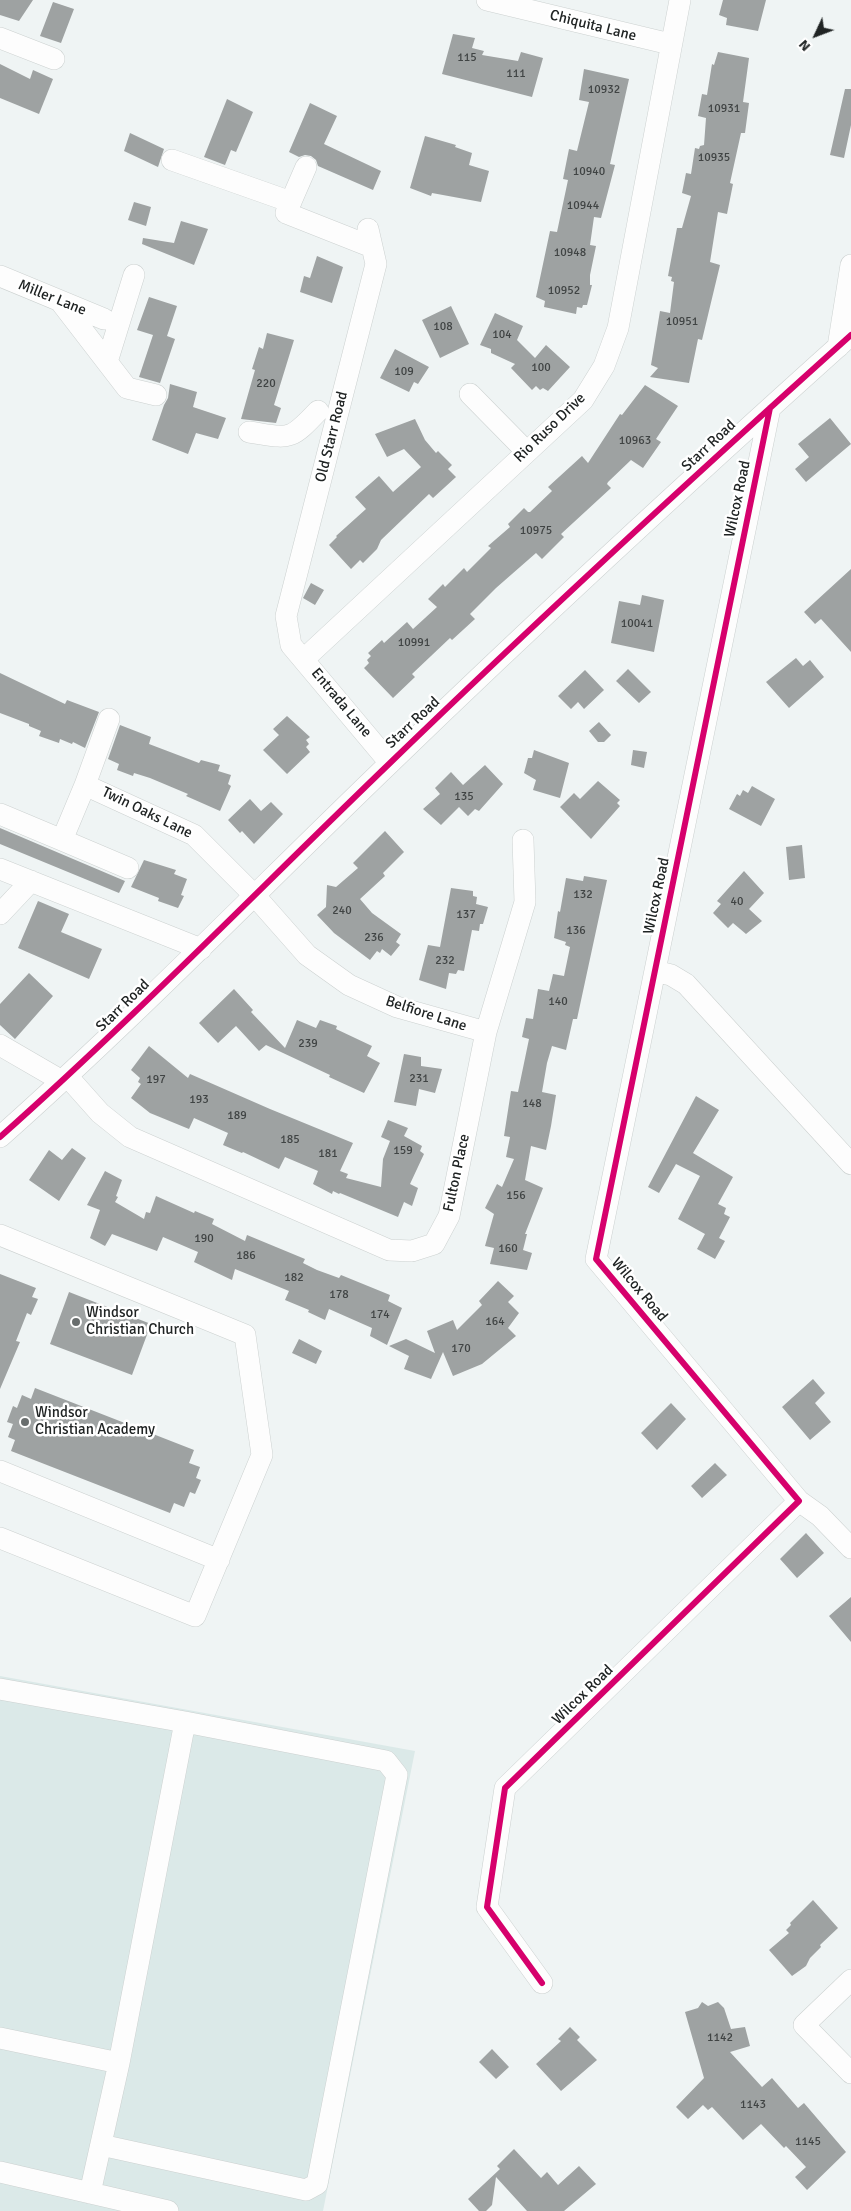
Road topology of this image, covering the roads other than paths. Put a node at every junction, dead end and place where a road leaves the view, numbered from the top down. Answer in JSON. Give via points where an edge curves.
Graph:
{"nodes":[{"id":1,"x":487,"y":0,"type":"edge"},
{"id":2,"x":680,"y":0,"type":"edge"},
{"id":3,"x":0,"y":38,"type":"edge"},
{"id":4,"x":670,"y":44,"type":"junction"},
{"id":5,"x":54,"y":59,"type":"dead end"},
{"id":6,"x":172,"y":160,"type":"dead end"},
{"id":7,"x":306,"y":167,"type":"dead end"},
{"id":8,"x":291,"y":202,"type":"junction"},
{"id":9,"x":851,"y":265,"type":"edge"},
{"id":10,"x":134,"y":275,"type":"dead end"},
{"id":11,"x":0,"y":276,"type":"edge"},
{"id":12,"x":60,"y":301,"type":"junction"},
{"id":13,"x":104,"y":319,"type":"dead end"},
{"id":14,"x":844,"y":341,"type":"edge"},
{"id":15,"x":108,"y":362,"type":"junction"},
{"id":16,"x":470,"y":394,"type":"dead end"},
{"id":17,"x":156,"y":395,"type":"dead end"},
{"id":18,"x":770,"y":408,"type":"junction"},
{"id":19,"x":318,"y":411,"type":"junction"},
{"id":20,"x":249,"y":432,"type":"dead end"},
{"id":21,"x":527,"y":452,"type":"junction"},
{"id":22,"x":297,"y":652,"type":"junction"},
{"id":23,"x":109,"y":719,"type":"dead end"},
{"id":24,"x":390,"y":763,"type":"junction"},
{"id":25,"x":86,"y":785,"type":"junction"},
{"id":26,"x":0,"y":814,"type":"edge"},
{"id":27,"x":62,"y":840,"type":"junction"},
{"id":28,"x":523,"y":840,"type":"dead end"},
{"id":29,"x":128,"y":868,"type":"dead end"},
{"id":30,"x":0,"y":869,"type":"edge"},
{"id":31,"x":31,"y":881,"type":"junction"},
{"id":32,"x":255,"y":896,"type":"junction"},
{"id":33,"x":0,"y":914,"type":"edge"},
{"id":34,"x":201,"y":949,"type":"junction"},
{"id":35,"x":655,"y":971,"type":"junction"},
{"id":36,"x":486,"y":1032,"type":"junction"},
{"id":37,"x":0,"y":1045,"type":"edge"},
{"id":38,"x":65,"y":1079,"type":"junction"},
{"id":39,"x":0,"y":1137,"type":"edge"},
{"id":40,"x":851,"y":1164,"type":"edge"},
{"id":41,"x":0,"y":1235,"type":"edge"},
{"id":42,"x":0,"y":1471,"type":"edge"},
{"id":43,"x":799,"y":1501,"type":"junction"},
{"id":44,"x":0,"y":1538,"type":"edge"},
{"id":45,"x":851,"y":1548,"type":"edge"},
{"id":46,"x":218,"y":1560,"type":"junction"},
{"id":47,"x":0,"y":1689,"type":"edge"},
{"id":48,"x":185,"y":1722,"type":"junction"},
{"id":49,"x":851,"y":1980,"type":"edge"},
{"id":50,"x":542,"y":1983,"type":"dead end"},
{"id":51,"x":0,"y":2038,"type":"edge"},
{"id":52,"x":119,"y":2063,"type":"junction"},
{"id":53,"x":851,"y":2073,"type":"edge"},
{"id":54,"x":101,"y":2145,"type":"junction"},
{"id":55,"x":0,"y":2172,"type":"edge"},
{"id":56,"x":90,"y":2193,"type":"junction"},
{"id":57,"x":168,"y":2211,"type":"edge"}],
"edges":[{"from":1,"to":4,"type":"street","name":"Chiquita Lane"},
{"from":2,"to":4,"type":"street","name":"Rio Ruso Drive"},
{"from":3,"to":5,"type":"street"},
{"from":4,"to":21,"type":"street","name":"Rio Ruso Drive","via":[[618,328],[604,366],[583,400]]},
{"from":6,"to":8,"type":"street"},
{"from":7,"to":8,"type":"street"},
{"from":8,"to":19,"type":"street","name":"Old Starr Road","via":[[286,213],[370,238],[376,264]]},
{"from":9,"to":14,"type":"street"},
{"from":10,"to":15,"type":"street"},
{"from":11,"to":12,"type":"street","name":"Miller Lane"},
{"from":12,"to":13,"type":"street","name":"Miller Lane"},
{"from":12,"to":15,"type":"street"},
{"from":14,"to":18,"type":"street","name":"Starr Road"},
{"from":15,"to":17,"type":"street","via":[[127,388]]},
{"from":16,"to":21,"type":"street"},
{"from":18,"to":24,"type":"street","name":"Starr Road"},
{"from":18,"to":35,"type":"street","name":"Wilcox Road"},
{"from":19,"to":20,"type":"street","via":[[297,433],[283,437]]},
{"from":19,"to":22,"type":"street","name":"Old Starr Road","via":[[286,616]]},
{"from":21,"to":22,"type":"street","name":"Rio Ruso Drive"},
{"from":22,"to":24,"type":"street","name":"Entrada Lane"},
{"from":23,"to":25,"type":"street","name":"Twin Oaks Lane"},
{"from":24,"to":32,"type":"street","name":"Starr Road"},
{"from":25,"to":27,"type":"street"},
{"from":25,"to":32,"type":"street","name":"Twin Oaks Lane","via":[[194,835]]},
{"from":26,"to":27,"type":"street"},
{"from":27,"to":29,"type":"street"},
{"from":28,"to":36,"type":"street","name":"Fulton Place","via":[[525,902]]},
{"from":30,"to":31,"type":"street"},
{"from":31,"to":33,"type":"street"},
{"from":31,"to":34,"type":"street"},
{"from":32,"to":34,"type":"street","name":"Starr Road"},
{"from":32,"to":36,"type":"street","name":"Belfiore Lane","via":[[307,955],[349,986],[397,1007]]},
{"from":34,"to":38,"type":"street","name":"Starr Road"},
{"from":35,"to":40,"type":"street","via":[[686,984]]},
{"from":35,"to":43,"type":"street","name":"Wilcox Road","via":[[596,1259]]},
{"from":36,"to":38,"type":"street","name":"Fulton Place","via":[[449,1216],[434,1244],[412,1251],[389,1250],[130,1137]]},
{"from":37,"to":38,"type":"street","name":"Fulton Place"},
{"from":38,"to":39,"type":"street","name":"Starr Road"},
{"from":41,"to":46,"type":"street","via":[[245,1335],[262,1455]]},
{"from":42,"to":46,"type":"street"},
{"from":43,"to":45,"type":"street","via":[[820,1516]]},
{"from":43,"to":50,"type":"street","name":"Wilcox Road","via":[[505,1788],[487,1907]]},
{"from":44,"to":46,"type":"street","via":[[195,1616]]},
{"from":47,"to":48,"type":"street"},
{"from":48,"to":52,"type":"street"},
{"from":48,"to":54,"type":"street","via":[[386,1761],[397,1775],[318,2184],[306,2190]]},
{"from":49,"to":53,"type":"street","via":[[804,2025]]},
{"from":51,"to":52,"type":"street"},
{"from":52,"to":54,"type":"street"},
{"from":54,"to":56,"type":"street"},
{"from":55,"to":56,"type":"street"},
{"from":56,"to":57,"type":"street"}]}
